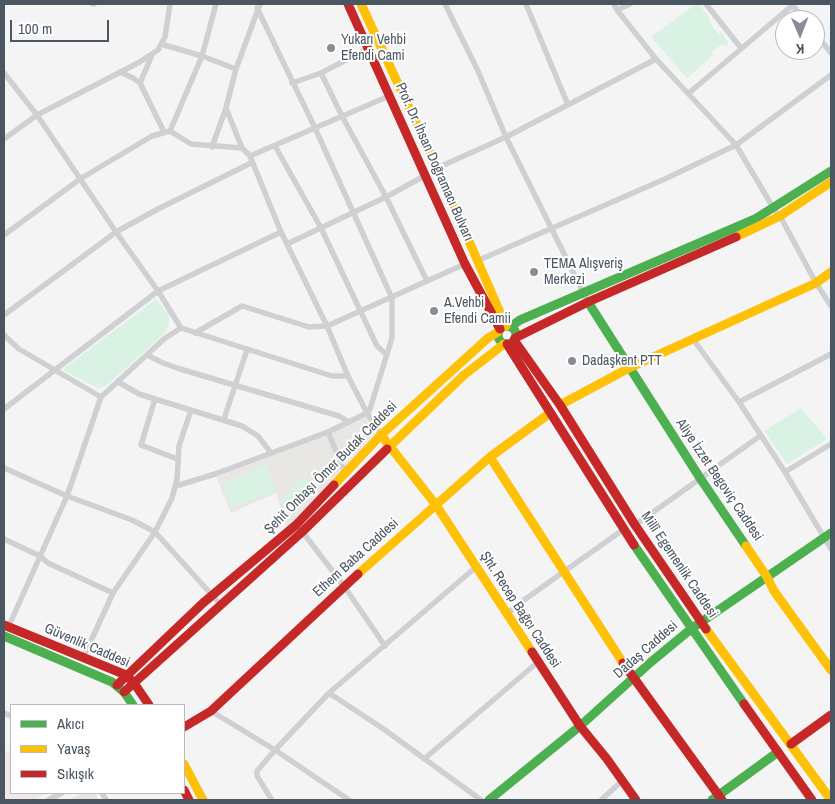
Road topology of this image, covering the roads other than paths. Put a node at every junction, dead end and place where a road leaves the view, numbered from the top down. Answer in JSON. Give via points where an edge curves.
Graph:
{"nodes":[{"id":1,"x":170,"y":4,"type":"edge"},
{"id":2,"x":216,"y":4,"type":"edge"},
{"id":3,"x":348,"y":4,"type":"edge"},
{"id":4,"x":361,"y":4,"type":"edge"},
{"id":5,"x":445,"y":4,"type":"edge"},
{"id":6,"x":526,"y":4,"type":"edge"},
{"id":7,"x":614,"y":4,"type":"edge"},
{"id":8,"x":630,"y":4,"type":"edge"},
{"id":9,"x":706,"y":4,"type":"edge"},
{"id":10,"x":792,"y":4,"type":"edge"},
{"id":11,"x":258,"y":6,"type":"edge"},
{"id":12,"x":617,"y":10,"type":"junction"},
{"id":13,"x":161,"y":44,"type":"junction"},
{"id":14,"x":369,"y":48,"type":"junction"},
{"id":15,"x":741,"y":48,"type":"junction"},
{"id":16,"x":153,"y":53,"type":"junction"},
{"id":17,"x":202,"y":56,"type":"junction"},
{"id":18,"x":656,"y":60,"type":"junction"},
{"id":19,"x":236,"y":69,"type":"junction"},
{"id":20,"x":120,"y":72,"type":"junction"},
{"id":21,"x":4,"y":73,"type":"edge"},
{"id":22,"x":321,"y":73,"type":"junction"},
{"id":23,"x":831,"y":75,"type":"edge"},
{"id":24,"x":140,"y":83,"type":"junction"},
{"id":25,"x":292,"y":83,"type":"junction"},
{"id":26,"x":689,"y":93,"type":"junction"},
{"id":27,"x":389,"y":96,"type":"junction"},
{"id":28,"x":568,"y":105,"type":"junction"},
{"id":29,"x":226,"y":108,"type":"junction"},
{"id":30,"x":37,"y":115,"type":"junction"},
{"id":31,"x":342,"y":116,"type":"junction"},
{"id":32,"x":315,"y":128,"type":"junction"},
{"id":33,"x":167,"y":132,"type":"junction"},
{"id":34,"x":506,"y":137,"type":"junction"},
{"id":35,"x":4,"y":139,"type":"edge"},
{"id":36,"x":736,"y":145,"type":"junction"},
{"id":37,"x":212,"y":146,"type":"junction"},
{"id":38,"x":275,"y":146,"type":"junction"},
{"id":39,"x":242,"y":148,"type":"junction"},
{"id":40,"x":250,"y":160,"type":"junction"},
{"id":41,"x":438,"y":168,"type":"junction"},
{"id":42,"x":831,"y":171,"type":"edge"},
{"id":43,"x":426,"y":175,"type":"junction"},
{"id":44,"x":80,"y":179,"type":"junction"},
{"id":45,"x":831,"y":182,"type":"edge"},
{"id":46,"x":386,"y":197,"type":"junction"},
{"id":47,"x":774,"y":209,"type":"junction"},
{"id":48,"x":353,"y":213,"type":"junction"},
{"id":49,"x":780,"y":216,"type":"junction"},
{"id":50,"x":321,"y":228,"type":"junction"},
{"id":51,"x":550,"y":228,"type":"junction"},
{"id":52,"x":116,"y":232,"type":"junction"},
{"id":53,"x":281,"y":232,"type":"junction"},
{"id":54,"x":4,"y":235,"type":"edge"},
{"id":55,"x":287,"y":244,"type":"junction"},
{"id":56,"x":478,"y":260,"type":"junction"},
{"id":57,"x":465,"y":264,"type":"junction"},
{"id":58,"x":831,"y":272,"type":"edge"},
{"id":59,"x":426,"y":281,"type":"junction"},
{"id":60,"x":816,"y":283,"type":"junction"},
{"id":61,"x":158,"y":291,"type":"junction"},
{"id":62,"x":392,"y":298,"type":"junction"},
{"id":63,"x":586,"y":298,"type":"junction"},
{"id":64,"x":831,"y":306,"type":"edge"},
{"id":65,"x":360,"y":311,"type":"junction"},
{"id":66,"x":4,"y":315,"type":"edge"},
{"id":67,"x":327,"y":326,"type":"junction"},
{"id":68,"x":181,"y":328,"type":"junction"},
{"id":69,"x":504,"y":328,"type":"junction"},
{"id":70,"x":195,"y":333,"type":"junction"},
{"id":71,"x":4,"y":335,"type":"edge"},
{"id":72,"x":694,"y":339,"type":"junction"},
{"id":73,"x":510,"y":341,"type":"junction"},
{"id":74,"x":247,"y":350,"type":"junction"},
{"id":75,"x":831,"y":354,"type":"edge"},
{"id":76,"x":147,"y":355,"type":"junction"},
{"id":77,"x":387,"y":355,"type":"junction"},
{"id":78,"x":629,"y":368,"type":"junction"},
{"id":79,"x":55,"y":369,"type":"junction"},
{"id":80,"x":348,"y":376,"type":"junction"},
{"id":81,"x":118,"y":382,"type":"junction"},
{"id":82,"x":235,"y":385,"type":"junction"},
{"id":83,"x":101,"y":397,"type":"junction"},
{"id":84,"x":155,"y":399,"type":"junction"},
{"id":85,"x":739,"y":402,"type":"junction"},
{"id":86,"x":560,"y":405,"type":"junction"},
{"id":87,"x":4,"y":409,"type":"edge"},
{"id":88,"x":191,"y":410,"type":"junction"},
{"id":89,"x":367,"y":413,"type":"junction"},
{"id":90,"x":550,"y":413,"type":"junction"},
{"id":91,"x":224,"y":419,"type":"junction"},
{"id":92,"x":349,"y":422,"type":"junction"},
{"id":93,"x":328,"y":432,"type":"junction"},
{"id":94,"x":381,"y":435,"type":"junction"},
{"id":95,"x":760,"y":436,"type":"junction"},
{"id":96,"x":831,"y":444,"type":"edge"},
{"id":97,"x":390,"y":447,"type":"junction"},
{"id":98,"x":271,"y":453,"type":"junction"},
{"id":99,"x":490,"y":458,"type":"junction"},
{"id":100,"x":177,"y":459,"type":"junction"},
{"id":101,"x":4,"y":468,"type":"edge"},
{"id":102,"x":785,"y":472,"type":"junction"},
{"id":103,"x":345,"y":473,"type":"junction"},
{"id":104,"x":700,"y":478,"type":"junction"},
{"id":105,"x":176,"y":486,"type":"junction"},
{"id":106,"x":66,"y":496,"type":"junction"},
{"id":107,"x":436,"y":505,"type":"junction"},
{"id":108,"x":635,"y":525,"type":"junction"},
{"id":109,"x":299,"y":528,"type":"junction"},
{"id":110,"x":624,"y":529,"type":"junction"},
{"id":111,"x":155,"y":532,"type":"junction"},
{"id":112,"x":828,"y":536,"type":"edge"},
{"id":113,"x":4,"y":540,"type":"edge"},
{"id":114,"x":831,"y":549,"type":"edge"},
{"id":115,"x":40,"y":556,"type":"junction"},
{"id":116,"x":476,"y":567,"type":"junction"},
{"id":117,"x":564,"y":571,"type":"junction"},
{"id":118,"x":768,"y":577,"type":"junction"},
{"id":119,"x":344,"y":586,"type":"junction"},
{"id":120,"x":112,"y":593,"type":"junction"},
{"id":121,"x":211,"y":595,"type":"junction"},
{"id":122,"x":221,"y":605,"type":"junction"},
{"id":123,"x":508,"y":613,"type":"junction"},
{"id":124,"x":701,"y":622,"type":"junction"},
{"id":125,"x":6,"y":626,"type":"edge"},
{"id":126,"x":691,"y":629,"type":"junction"},
{"id":127,"x":4,"y":636,"type":"edge"},
{"id":128,"x":385,"y":646,"type":"junction"},
{"id":129,"x":83,"y":658,"type":"junction"},
{"id":130,"x":538,"y":662,"type":"junction"},
{"id":131,"x":831,"y":670,"type":"edge"},
{"id":132,"x":126,"y":676,"type":"junction"},
{"id":133,"x":634,"y":679,"type":"junction"},
{"id":134,"x":134,"y":683,"type":"junction"},
{"id":135,"x":121,"y":689,"type":"junction"},
{"id":136,"x":329,"y":693,"type":"junction"},
{"id":137,"x":132,"y":704,"type":"edge"},
{"id":138,"x":148,"y":704,"type":"edge"},
{"id":139,"x":211,"y":711,"type":"junction"},
{"id":140,"x":831,"y":715,"type":"edge"},
{"id":141,"x":185,"y":726,"type":"edge"},
{"id":142,"x":580,"y":726,"type":"junction"},
{"id":143,"x":791,"y":744,"type":"junction"},
{"id":144,"x":274,"y":750,"type":"junction"},
{"id":145,"x":778,"y":752,"type":"junction"},
{"id":146,"x":424,"y":759,"type":"junction"},
{"id":147,"x":185,"y":766,"type":"edge"},
{"id":148,"x":622,"y":781,"type":"junction"},
{"id":149,"x":60,"y":794,"type":"edge"},
{"id":150,"x":717,"y":799,"type":"edge"},
{"id":151,"x":48,"y":800,"type":"edge"},
{"id":152,"x":203,"y":800,"type":"edge"},
{"id":153,"x":272,"y":800,"type":"edge"},
{"id":154,"x":349,"y":800,"type":"edge"},
{"id":155,"x":480,"y":800,"type":"edge"},
{"id":156,"x":489,"y":800,"type":"edge"},
{"id":157,"x":601,"y":800,"type":"edge"},
{"id":158,"x":636,"y":800,"type":"edge"},
{"id":159,"x":812,"y":800,"type":"edge"},
{"id":160,"x":830,"y":800,"type":"edge"}],
"edges":[{"from":1,"to":13,"type":"street"},
{"from":2,"to":17,"type":"street"},
{"from":3,"to":14,"type":"street","name":"Prof. Dr. İhsan Doğramacı Bulvarı"},
{"from":4,"to":41,"type":"street","name":"Prof. Dr. İhsan Doğramacı Bulvarı"},
{"from":5,"to":34,"type":"street"},
{"from":6,"to":28,"type":"street"},
{"from":7,"to":12,"type":"street"},
{"from":8,"to":12,"type":"street"},
{"from":9,"to":15,"type":"street"},
{"from":10,"to":15,"type":"street"},
{"from":11,"to":19,"type":"street"},
{"from":11,"to":25,"type":"street"},
{"from":12,"to":18,"type":"street"},
{"from":13,"to":16,"type":"street"},
{"from":13,"to":17,"type":"street"},
{"from":14,"to":22,"type":"street"},
{"from":14,"to":27,"type":"street","name":"Prof. Dr. İhsan Doğramacı Bulvarı"},
{"from":15,"to":26,"type":"street"},
{"from":16,"to":20,"type":"street"},
{"from":16,"to":24,"type":"street"},
{"from":17,"to":19,"type":"street"},
{"from":17,"to":33,"type":"street"},
{"from":18,"to":26,"type":"street"},
{"from":18,"to":28,"type":"street"},
{"from":19,"to":29,"type":"street"},
{"from":20,"to":24,"type":"street"},
{"from":20,"to":30,"type":"street"},
{"from":21,"to":30,"type":"street"},
{"from":22,"to":25,"type":"street"},
{"from":22,"to":31,"type":"street"},
{"from":23,"to":36,"type":"street"},
{"from":24,"to":33,"type":"street"},
{"from":25,"to":32,"type":"street"},
{"from":26,"to":36,"type":"street"},
{"from":27,"to":31,"type":"street"},
{"from":27,"to":43,"type":"street","name":"Prof. Dr. İhsan Doğramacı Bulvarı"},
{"from":28,"to":34,"type":"street"},
{"from":29,"to":37,"type":"street"},
{"from":29,"to":39,"type":"street"},
{"from":30,"to":35,"type":"street"},
{"from":30,"to":44,"type":"street"},
{"from":31,"to":32,"type":"street"},
{"from":31,"to":46,"type":"street"},
{"from":32,"to":38,"type":"street"},
{"from":32,"to":48,"type":"street"},
{"from":33,"to":37,"type":"street","via":[[191,144]]},
{"from":33,"to":44,"type":"street","via":[[152,136]]},
{"from":34,"to":41,"type":"street"},
{"from":34,"to":51,"type":"street"},
{"from":36,"to":47,"type":"street"},
{"from":36,"to":51,"type":"street"},
{"from":37,"to":39,"type":"street"},
{"from":38,"to":40,"type":"street"},
{"from":38,"to":50,"type":"street"},
{"from":39,"to":40,"type":"street"},
{"from":40,"to":52,"type":"street"},
{"from":40,"to":53,"type":"street"},
{"from":41,"to":43,"type":"street"},
{"from":41,"to":56,"type":"street","name":"Prof. Dr. İhsan Doğramacı Bulvarı"},
{"from":42,"to":47,"type":"street"},
{"from":43,"to":46,"type":"street"},
{"from":43,"to":57,"type":"street","name":"Prof. Dr. İhsan Doğramacı Bulvarı"},
{"from":44,"to":52,"type":"street"},
{"from":44,"to":54,"type":"street"},
{"from":45,"to":49,"type":"street"},
{"from":46,"to":48,"type":"street"},
{"from":46,"to":59,"type":"street"},
{"from":47,"to":49,"type":"street"},
{"from":47,"to":63,"type":"street"},
{"from":48,"to":50,"type":"street"},
{"from":48,"to":62,"type":"street"},
{"from":49,"to":60,"type":"street"},
{"from":49,"to":63,"type":"street","via":[[713,248]]},
{"from":50,"to":55,"type":"street"},
{"from":50,"to":65,"type":"street"},
{"from":51,"to":56,"type":"street"},
{"from":51,"to":63,"type":"street"},
{"from":52,"to":61,"type":"street"},
{"from":52,"to":66,"type":"street"},
{"from":53,"to":55,"type":"street"},
{"from":53,"to":61,"type":"street"},
{"from":55,"to":67,"type":"street"},
{"from":56,"to":69,"type":"street","name":"Prof. Dr. İhsan Doğramacı Bulvarı"},
{"from":57,"to":59,"type":"street"},
{"from":57,"to":69,"type":"street","name":"Prof. Dr. İhsan Doğramacı Bulvarı"},
{"from":58,"to":60,"type":"street"},
{"from":59,"to":62,"type":"street"},
{"from":60,"to":64,"type":"street"},
{"from":60,"to":72,"type":"street"},
{"from":61,"to":68,"type":"street"},
{"from":61,"to":79,"type":"street"},
{"from":62,"to":65,"type":"street"},
{"from":62,"to":77,"type":"street","via":[[392,329]]},
{"from":63,"to":69,"type":"street","name":"Şehit Onbaşı Ömer Budak Caddesi"},
{"from":63,"to":73,"type":"street","name":"Şehit Onbaşı Ömer Budak Caddesi"},
{"from":63,"to":78,"type":"street","name":"Aliye İzzet Begoviç Caddesi"},
{"from":65,"to":67,"type":"street"},
{"from":65,"to":77,"type":"street","via":[[377,346]]},
{"from":67,"to":70,"type":"street","via":[[309,327],[242,306]]},
{"from":67,"to":80,"type":"street"},
{"from":68,"to":70,"type":"street"},
{"from":68,"to":76,"type":"street"},
{"from":69,"to":73,"type":"street","via":[[514,330]]},
{"from":69,"to":73,"type":"street","via":[[498,339]]},
{"from":69,"to":94,"type":"street","name":"Şehit Onbaşı Ömer Budak Caddesi","via":[[488,338]]},
{"from":70,"to":74,"type":"street"},
{"from":71,"to":79,"type":"street","via":[[18,349]]},
{"from":72,"to":78,"type":"street"},
{"from":72,"to":85,"type":"street"},
{"from":73,"to":86,"type":"street","name":"Millî Egemenlik Caddesi"},
{"from":73,"to":90,"type":"street","name":"Millî Egemenlik Caddesi"},
{"from":73,"to":97,"type":"street","name":"Şehit Onbaşı Ömer Budak Caddesi","via":[[464,375]]},
{"from":74,"to":80,"type":"street","via":[[332,376]]},
{"from":74,"to":82,"type":"street"},
{"from":75,"to":85,"type":"street"},
{"from":76,"to":81,"type":"street"},
{"from":76,"to":82,"type":"street"},
{"from":77,"to":89,"type":"street"},
{"from":78,"to":86,"type":"street"},
{"from":78,"to":104,"type":"street","name":"Aliye İzzet Begoviç Caddesi"},
{"from":79,"to":83,"type":"street"},
{"from":79,"to":87,"type":"street"},
{"from":80,"to":89,"type":"street"},
{"from":81,"to":83,"type":"street"},
{"from":81,"to":84,"type":"street"},
{"from":82,"to":91,"type":"street"},
{"from":82,"to":92,"type":"street","via":[[339,416]]},
{"from":83,"to":106,"type":"street"},
{"from":84,"to":88,"type":"street"},
{"from":84,"to":100,"type":"street","via":[[141,445]]},
{"from":85,"to":95,"type":"street"},
{"from":86,"to":108,"type":"street","name":"Millî Egemenlik Caddesi"},
{"from":88,"to":91,"type":"street"},
{"from":88,"to":100,"type":"street"},
{"from":89,"to":92,"type":"street"},
{"from":89,"to":94,"type":"street"},
{"from":90,"to":99,"type":"street","name":"Ethem Baba Caddesi"},
{"from":90,"to":110,"type":"street","name":"Millî Egemenlik Caddesi"},
{"from":91,"to":98,"type":"street","via":[[251,431]]},
{"from":92,"to":93,"type":"street"},
{"from":93,"to":98,"type":"street"},
{"from":93,"to":103,"type":"street"},
{"from":94,"to":97,"type":"street","name":"Şht. Recep Bağcı Caddesi"},
{"from":94,"to":103,"type":"street","name":"Şehit Onbaşı Ömer Budak Caddesi"},
{"from":95,"to":102,"type":"street"},
{"from":95,"to":104,"type":"street"},
{"from":96,"to":102,"type":"street"},
{"from":97,"to":107,"type":"street","name":"Şht. Recep Bağcı Caddesi"},
{"from":97,"to":109,"type":"street","name":"Şehit Onbaşı Ömer Budak Caddesi"},
{"from":98,"to":105,"type":"street"},
{"from":99,"to":107,"type":"street","name":"Ethem Baba Caddesi"},
{"from":99,"to":117,"type":"street"},
{"from":100,"to":105,"type":"street"},
{"from":101,"to":106,"type":"street"},
{"from":102,"to":112,"type":"street"},
{"from":103,"to":109,"type":"street","name":"Şehit Onbaşı Ömer Budak Caddesi"},
{"from":104,"to":108,"type":"street"},
{"from":104,"to":118,"type":"street","name":"Aliye İzzet Begoviç Caddesi"},
{"from":105,"to":111,"type":"street"},
{"from":106,"to":111,"type":"street"},
{"from":106,"to":115,"type":"street"},
{"from":107,"to":116,"type":"street","name":"Şht. Recep Bağcı Caddesi"},
{"from":107,"to":119,"type":"street","name":"Ethem Baba Caddesi"},
{"from":108,"to":124,"type":"street","name":"Millî Egemenlik Caddesi"},
{"from":109,"to":119,"type":"street"},
{"from":109,"to":121,"type":"street","name":"Şehit Onbaşı Ömer Budak Caddesi"},
{"from":109,"to":122,"type":"street","name":"Şehit Onbaşı Ömer Budak Caddesi"},
{"from":110,"to":117,"type":"street"},
{"from":110,"to":126,"type":"street","name":"Millî Egemenlik Caddesi"},
{"from":111,"to":120,"type":"street"},
{"from":111,"to":121,"type":"street"},
{"from":112,"to":114,"type":"street"},
{"from":112,"to":118,"type":"street","name":"Dadaş Caddesi"},
{"from":113,"to":115,"type":"street"},
{"from":115,"to":120,"type":"street","via":[[48,563]]},
{"from":115,"to":125,"type":"street"},
{"from":116,"to":123,"type":"street","name":"Şht. Recep Bağcı Caddesi"},
{"from":116,"to":128,"type":"street"},
{"from":117,"to":123,"type":"street"},
{"from":117,"to":133,"type":"street"},
{"from":118,"to":124,"type":"street","name":"Dadaş Caddesi"},
{"from":118,"to":131,"type":"street","name":"Aliye İzzet Begoviç Caddesi","via":[[774,591]]},
{"from":119,"to":128,"type":"street"},
{"from":119,"to":139,"type":"street","name":"Ethem Baba Caddesi"},
{"from":120,"to":129,"type":"street"},
{"from":121,"to":122,"type":"street"},
{"from":121,"to":132,"type":"street","name":"Şehit Onbaşı Ömer Budak Caddesi"},
{"from":122,"to":134,"type":"street","name":"Şehit Onbaşı Ömer Budak Caddesi"},
{"from":123,"to":130,"type":"street","name":"Şht. Recep Bağcı Caddesi"},
{"from":124,"to":126,"type":"street","name":"Dadaş Caddesi"},
{"from":124,"to":143,"type":"street","name":"Millî Egemenlik Caddesi"},
{"from":125,"to":127,"type":"street"},
{"from":125,"to":129,"type":"street","name":"Güvenlik Caddesi"},
{"from":126,"to":133,"type":"street","name":"Dadaş Caddesi"},
{"from":126,"to":145,"type":"street","name":"Millî Egemenlik Caddesi"},
{"from":127,"to":135,"type":"street","name":"Güvenlik Caddesi","via":[[105,679]]},
{"from":128,"to":136,"type":"street"},
{"from":129,"to":132,"type":"street","name":"Güvenlik Caddesi"},
{"from":130,"to":142,"type":"street","name":"Şht. Recep Bağcı Caddesi"},
{"from":130,"to":146,"type":"street"},
{"from":132,"to":134,"type":"street","name":"Güvenlik Caddesi"},
{"from":132,"to":135,"type":"street","name":"Şehit Onbaşı Ömer Budak Caddesi"},
{"from":133,"to":142,"type":"street","name":"Dadaş Caddesi"},
{"from":133,"to":150,"type":"street"},
{"from":134,"to":135,"type":"street","name":"Şehit Onbaşı Ömer Budak Caddesi"},
{"from":134,"to":138,"type":"street","name":"Güvenlik Caddesi"},
{"from":135,"to":137,"type":"street","name":"Güvenlik Caddesi"},
{"from":136,"to":144,"type":"street"},
{"from":136,"to":146,"type":"street"},
{"from":139,"to":141,"type":"street","name":"Ethem Baba Caddesi"},
{"from":139,"to":144,"type":"street"},
{"from":140,"to":143,"type":"street"},
{"from":142,"to":148,"type":"street","name":"Şht. Recep Bağcı Caddesi"},
{"from":142,"to":156,"type":"street","name":"Dadaş Caddesi"},
{"from":143,"to":160,"type":"street","name":"Millî Egemenlik Caddesi"},
{"from":144,"to":153,"type":"street","via":[[257,771]]},
{"from":144,"to":154,"type":"street"},
{"from":145,"to":150,"type":"street"},
{"from":145,"to":159,"type":"street","name":"Millî Egemenlik Caddesi"},
{"from":146,"to":155,"type":"street"},
{"from":147,"to":152,"type":"street"},
{"from":148,"to":157,"type":"street"},
{"from":148,"to":158,"type":"street","name":"Şht. Recep Bağcı Caddesi"},
{"from":149,"to":151,"type":"street"}]}
